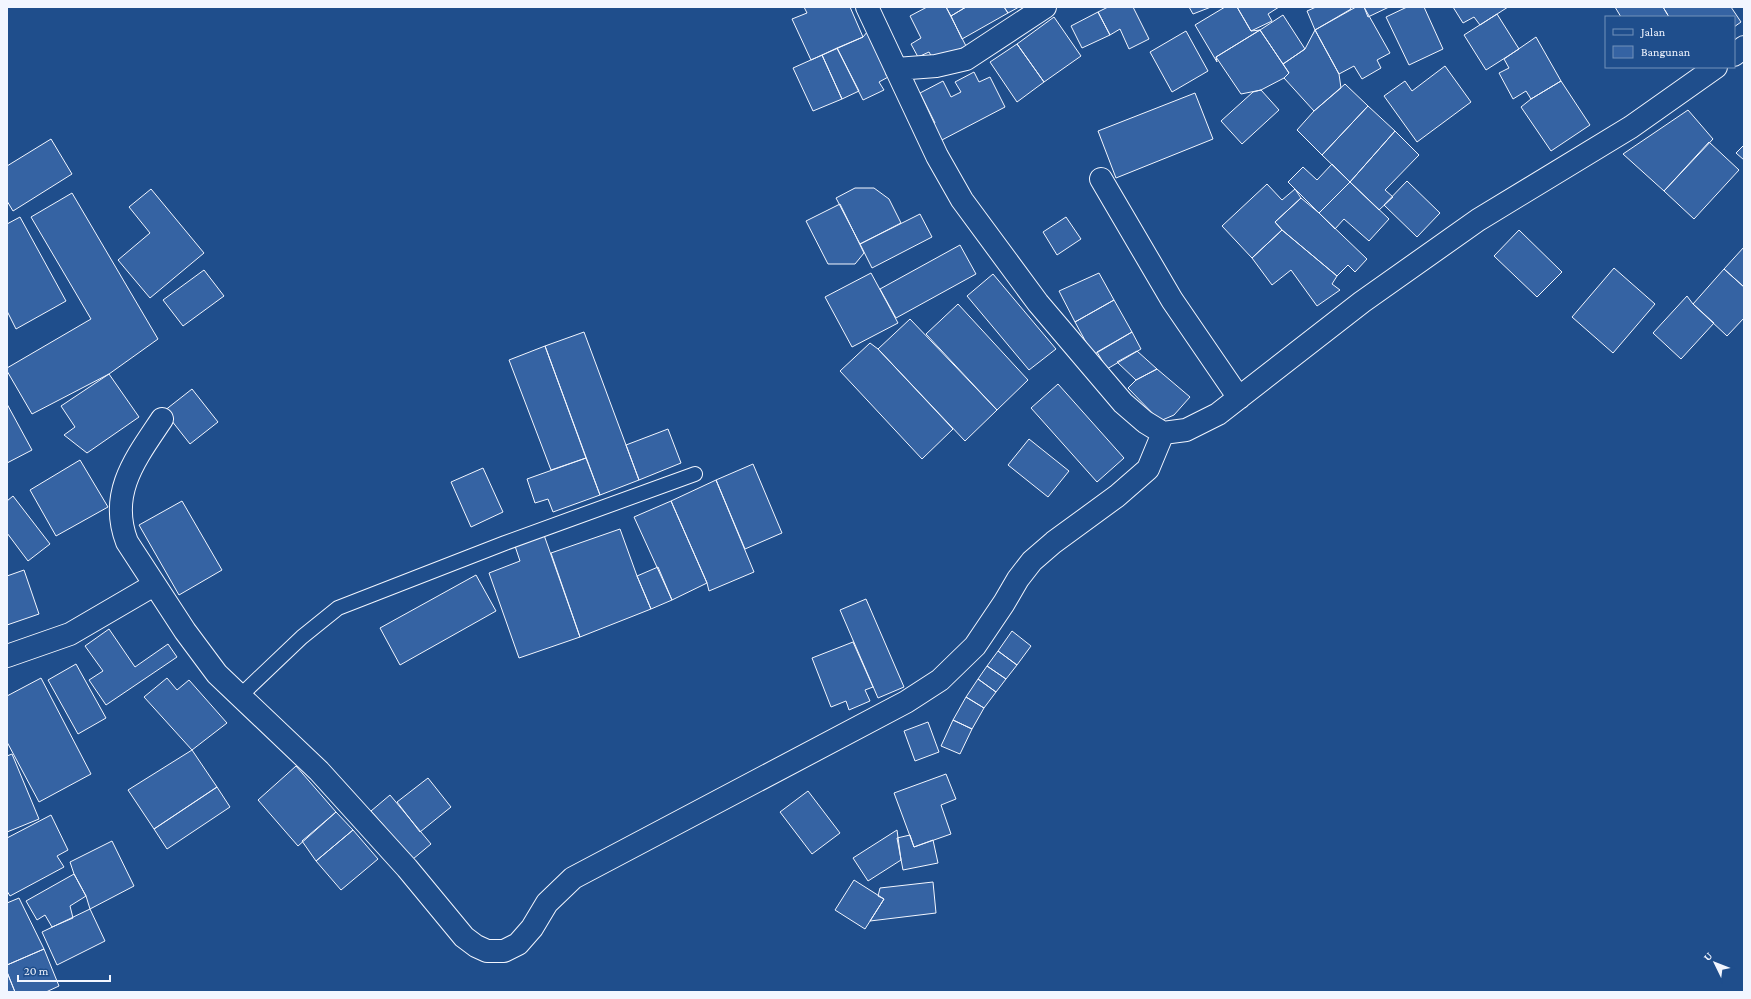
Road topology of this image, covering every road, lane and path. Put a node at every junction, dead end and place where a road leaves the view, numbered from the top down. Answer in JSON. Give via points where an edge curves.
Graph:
{"nodes":[{"id":1,"x":867,"y":7,"type":"edge"},
{"id":2,"x":1045,"y":7,"type":"edge"},
{"id":3,"x":1744,"y":47,"type":"edge"},
{"id":4,"x":1735,"y":53,"type":"edge"},
{"id":5,"x":1715,"y":68,"type":"edge"},
{"id":6,"x":896,"y":69,"type":"junction"},
{"id":7,"x":1101,"y":179,"type":"dead end"},
{"id":8,"x":1239,"y":398,"type":"junction"},
{"id":9,"x":162,"y":419,"type":"dead end"},
{"id":10,"x":1163,"y":433,"type":"junction"},
{"id":11,"x":695,"y":474,"type":"dead end"},
{"id":12,"x":154,"y":585,"type":"junction"},
{"id":13,"x":7,"y":656,"type":"edge"},
{"id":14,"x":240,"y":696,"type":"junction"}],
"edges":[{"from":1,"to":6,"type":"street"},
{"from":2,"to":6,"type":"street","via":[[966,59],[936,66]]},
{"from":3,"to":4,"type":"street"},
{"from":5,"to":8,"type":"street","via":[[1631,128],[1478,220],[1362,302]]},
{"from":6,"to":10,"type":"street","via":[[937,156],[962,200],[1008,264],[1123,403]]},
{"from":7,"to":8,"type":"street","via":[[1172,300]]},
{"from":8,"to":10,"type":"street","via":[[1218,414],[1186,430]]},
{"from":9,"to":12,"type":"street","via":[[132,466],[120,502],[121,527]]},
{"from":10,"to":14,"type":"street","via":[[1148,469],[1032,561],[975,646],[940,680],[906,702],[574,878],[548,903],[518,944],[504,951],[487,951],[464,937],[407,868],[319,771]]},
{"from":11,"to":14,"type":"lane","via":[[505,543],[338,608],[302,637]]},
{"from":12,"to":13,"type":"street","via":[[70,634]]},
{"from":12,"to":14,"type":"street","via":[[217,674]]}]}
